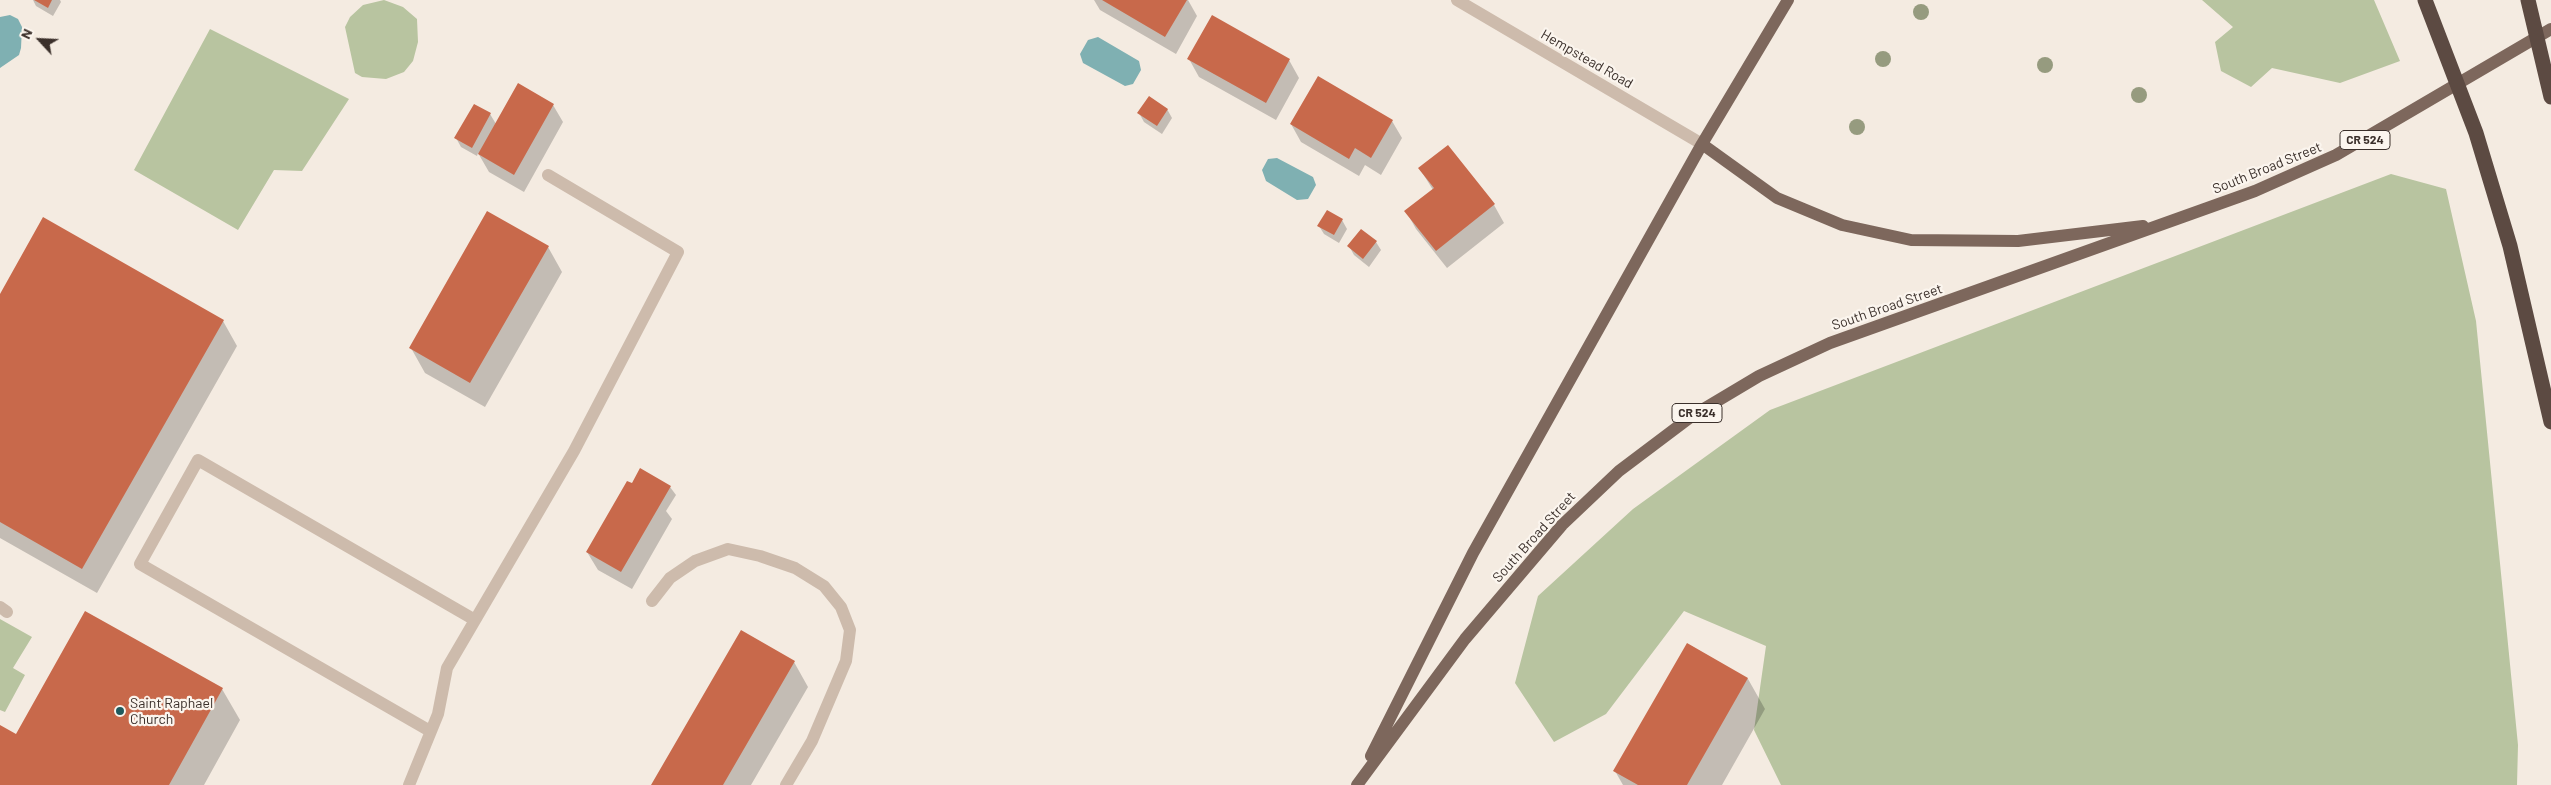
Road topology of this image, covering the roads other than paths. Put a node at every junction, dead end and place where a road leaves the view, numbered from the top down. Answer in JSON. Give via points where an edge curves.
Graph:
{"nodes":[{"id":1,"x":1457,"y":0,"type":"edge"},
{"id":2,"x":1788,"y":0,"type":"edge"},
{"id":3,"x":2424,"y":0,"type":"edge"},
{"id":4,"x":2528,"y":0,"type":"edge"},
{"id":5,"x":2551,"y":29,"type":"edge"},
{"id":6,"x":2551,"y":97,"type":"edge"},
{"id":7,"x":1702,"y":144,"type":"junction"},
{"id":8,"x":548,"y":175,"type":"dead end"},
{"id":9,"x":2166,"y":223,"type":"junction"},
{"id":10,"x":2551,"y":422,"type":"edge"},
{"id":11,"x":652,"y":601,"type":"dead end"},
{"id":12,"x":475,"y":620,"type":"junction"},
{"id":13,"x":430,"y":731,"type":"junction"},
{"id":14,"x":409,"y":785,"type":"edge"},
{"id":15,"x":786,"y":785,"type":"edge"},
{"id":16,"x":1357,"y":785,"type":"edge"}],
"edges":[{"from":1,"to":7,"type":"street","name":"Hempstead Road"},
{"from":2,"to":7,"type":"main road","name":"South Broad Street","number":"CR 524"},
{"from":3,"to":10,"type":"highway","via":[[2476,134],[2510,246]]},
{"from":4,"to":6,"type":"highway"},
{"from":5,"to":9,"type":"main road","name":"South Broad Street","number":"CR 524","via":[[2336,155],[2255,191]]},
{"from":7,"to":9,"type":"main road","via":[[1777,198],[1842,225],[1911,240],[2018,241]]},
{"from":7,"to":16,"type":"main road","name":"South Broad Street","number":"CR 524","via":[[1473,553]]},
{"from":8,"to":12,"type":"street","via":[[678,252],[574,451]]},
{"from":9,"to":16,"type":"main road","name":"South Broad Street","number":"CR 524","via":[[1830,343],[1758,376],[1692,416],[1619,471],[1562,525],[1465,639]]},
{"from":11,"to":15,"type":"street","via":[[670,578],[695,561],[728,549],[795,568],[824,586],[841,607],[850,630],[846,662],[812,742]]},
{"from":12,"to":13,"type":"street","via":[[448,668],[438,714]]},
{"from":12,"to":13,"type":"street","via":[[198,460],[140,564]]},
{"from":13,"to":14,"type":"street"}]}
